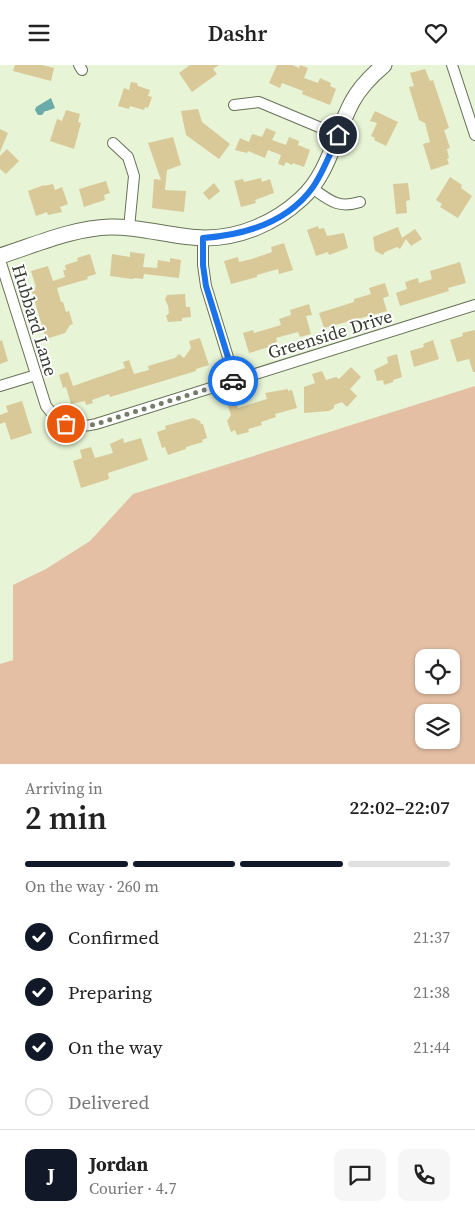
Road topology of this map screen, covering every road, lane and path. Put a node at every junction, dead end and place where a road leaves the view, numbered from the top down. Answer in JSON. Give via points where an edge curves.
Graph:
{"nodes":[{"id":1,"x":384,"y":65,"type":"edge"},
{"id":2,"x":452,"y":65,"type":"edge"},
{"id":3,"x":234,"y":105,"type":"dead end"},
{"id":4,"x":338,"y":135,"type":"junction"},
{"id":5,"x":475,"y":135,"type":"edge"},
{"id":6,"x":113,"y":143,"type":"dead end"},
{"id":7,"x":312,"y":188,"type":"junction"},
{"id":8,"x":360,"y":203,"type":"dead end"},
{"id":9,"x":129,"y":228,"type":"junction"},
{"id":10,"x":203,"y":238,"type":"junction"},
{"id":11,"x":0,"y":256,"type":"edge"},
{"id":12,"x":0,"y":261,"type":"edge"},
{"id":13,"x":475,"y":305,"type":"edge"},
{"id":14,"x":36,"y":375,"type":"junction"},
{"id":15,"x":235,"y":380,"type":"junction"},
{"id":16,"x":0,"y":386,"type":"edge"},
{"id":17,"x":53,"y":415,"type":"joint"}],
"edges":[{"from":1,"to":4,"type":"street","via":[[366,81],[352,102]]},
{"from":2,"to":5,"type":"street"},
{"from":3,"to":4,"type":"street","via":[[259,102]]},
{"from":4,"to":7,"type":"street"},
{"from":6,"to":9,"type":"street","via":[[128,157],[134,176]]},
{"from":7,"to":8,"type":"street","via":[[334,203]]},
{"from":7,"to":10,"type":"street","via":[[286,213],[263,225],[239,233]]},
{"from":9,"to":10,"type":"street"},
{"from":9,"to":11,"type":"street","via":[[81,231]]},
{"from":10,"to":15,"type":"street","via":[[206,286]]},
{"from":12,"to":14,"type":"street","name":"Hubbard Lane"},
{"from":13,"to":15,"type":"street","name":"Greenside Drive"},
{"from":14,"to":16,"type":"street"},
{"from":14,"to":17,"type":"street","name":"Hubbard Lane","via":[[46,406]]},
{"from":15,"to":17,"type":"street","name":"Greenside Drive","via":[[88,426],[73,426]]}]}
